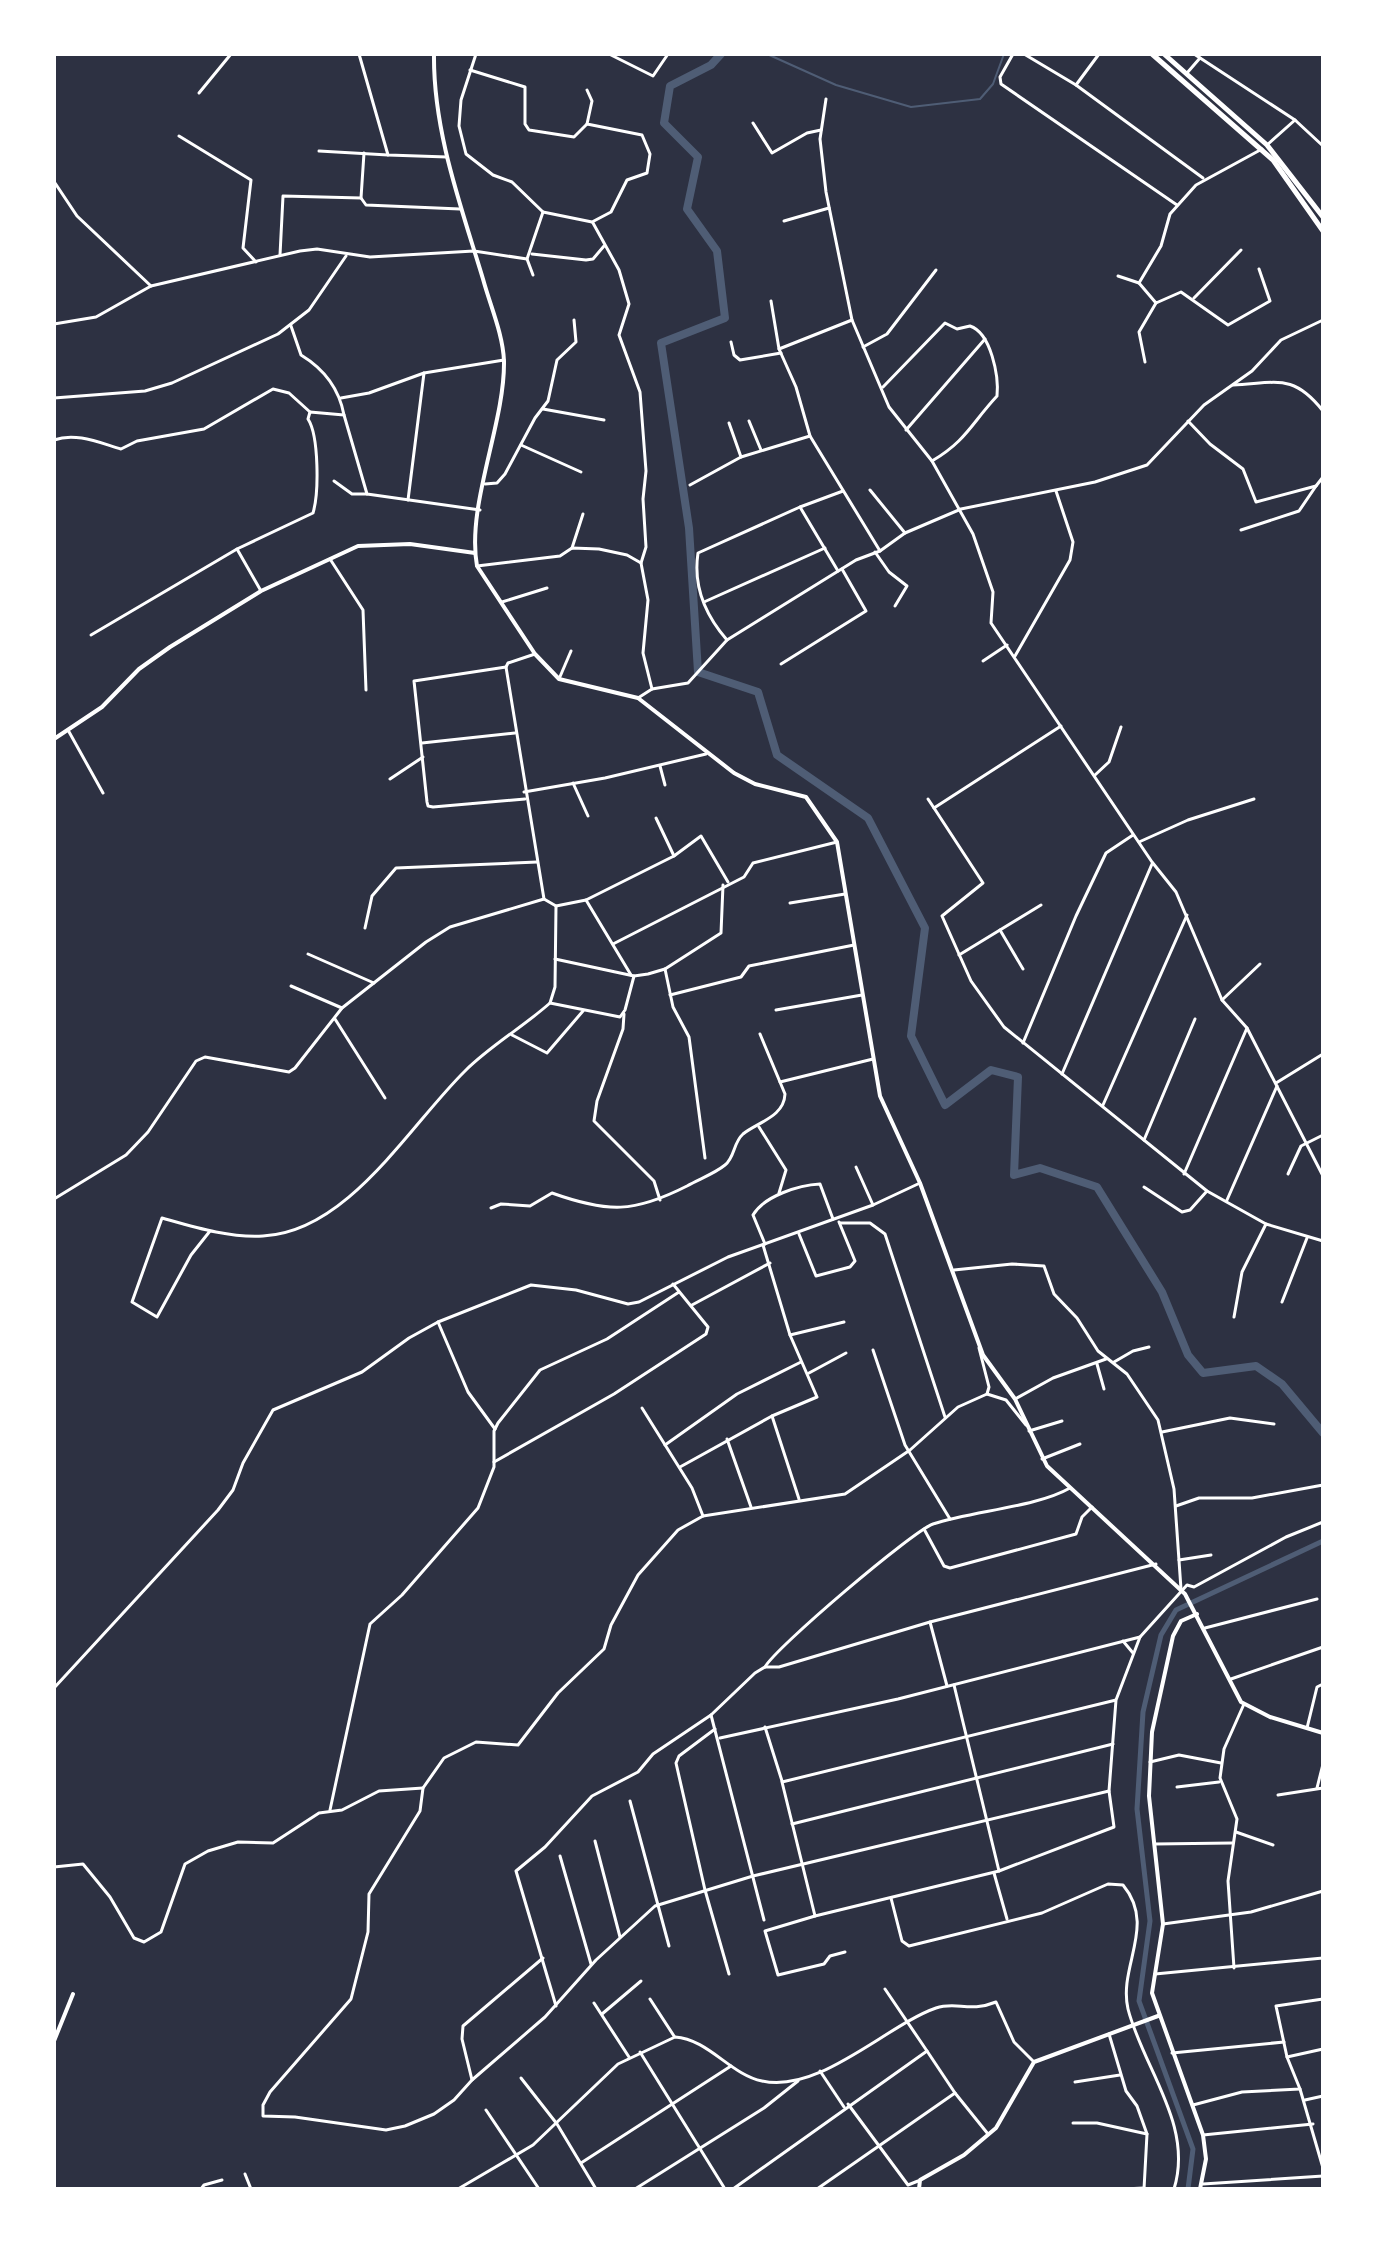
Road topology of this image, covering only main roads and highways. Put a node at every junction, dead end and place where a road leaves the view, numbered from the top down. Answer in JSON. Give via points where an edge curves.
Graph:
{"nodes":[{"id":1,"x":434,"y":54,"type":"edge"},
{"id":2,"x":1152,"y":54,"type":"edge"},
{"id":3,"x":1164,"y":54,"type":"edge"},
{"id":4,"x":1264,"y":147,"type":"junction"},
{"id":5,"x":1323,"y":217,"type":"edge"},
{"id":6,"x":1323,"y":231,"type":"edge"},
{"id":7,"x":475,"y":553,"type":"junction"},
{"id":8,"x":57,"y":737,"type":"edge"},
{"id":9,"x":1197,"y":1614,"type":"junction"},
{"id":10,"x":1323,"y":1733,"type":"edge"},
{"id":11,"x":73,"y":1994,"type":"dead end"},
{"id":12,"x":1156,"y":2016,"type":"junction"},
{"id":13,"x":54,"y":2041,"type":"edge"},
{"id":14,"x":1202,"y":2186,"type":"edge"},
{"id":15,"x":919,"y":2189,"type":"edge"}],
"edges":[{"from":1,"to":7,"type":"main road","via":[[448,157],[504,360]]},
{"from":2,"to":4,"type":"main road"},
{"from":3,"to":4,"type":"main road"},
{"from":4,"to":5,"type":"main road"},
{"from":4,"to":6,"type":"main road"},
{"from":7,"to":8,"type":"main road","via":[[410,544],[358,546],[261,591],[149,660],[102,707]]},
{"from":7,"to":9,"type":"main road","via":[[477,566],[535,654],[559,679],[638,698],[706,754],[755,784],[806,797],[826,822],[837,842],[884,1109],[920,1183],[979,1348],[1015,1399],[1042,1459],[1156,1564]]},
{"from":9,"to":10,"type":"main road","via":[[1244,1704]]},
{"from":9,"to":12,"type":"main road","via":[[1181,1621],[1173,1636],[1152,1732],[1149,1796],[1163,1924],[1152,1993]]},
{"from":11,"to":13,"type":"main road"},
{"from":12,"to":14,"type":"main road","via":[[1203,2135]]},
{"from":12,"to":15,"type":"main road","via":[[1034,2062],[996,2128],[964,2155],[920,2180]]}]}
